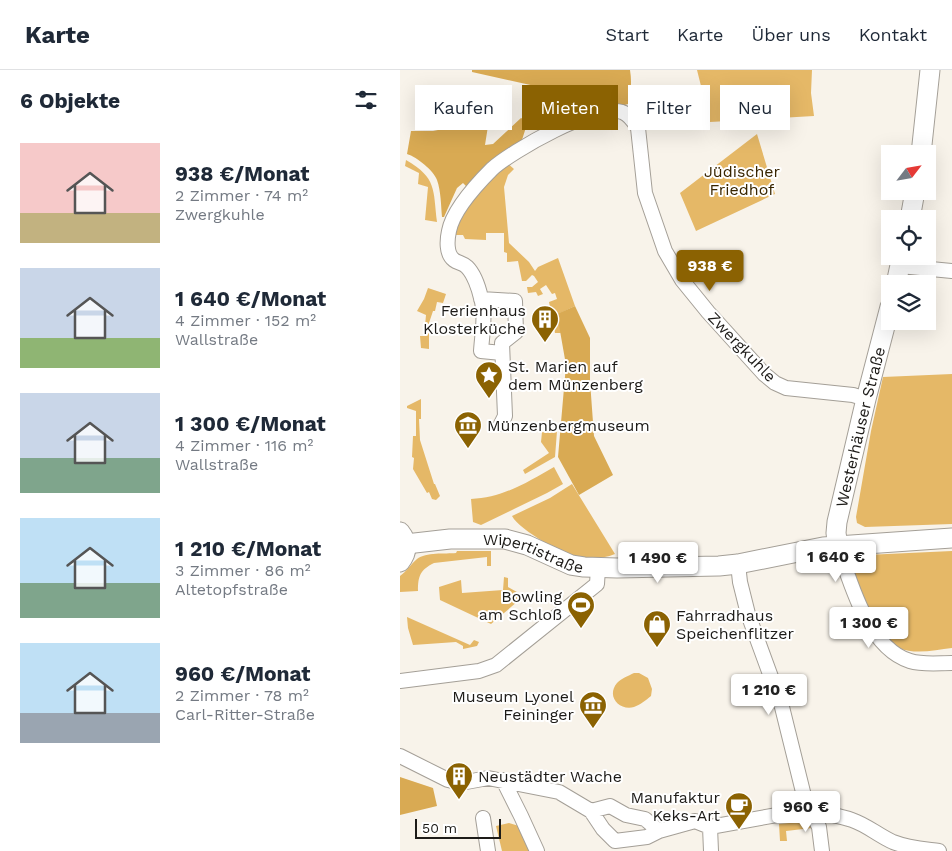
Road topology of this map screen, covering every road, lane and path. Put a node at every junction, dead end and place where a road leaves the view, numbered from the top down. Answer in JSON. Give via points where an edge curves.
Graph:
{"nodes":[{"id":1,"x":930,"y":70,"type":"edge"},
{"id":2,"x":922,"y":145,"type":"edge"},
{"id":3,"x":899,"y":269,"type":"edge"},
{"id":4,"x":952,"y":271,"type":"edge"},
{"id":5,"x":481,"y":299,"type":"junction"},
{"id":6,"x":884,"y":330,"type":"edge"},
{"id":7,"x":502,"y":353,"type":"junction"},
{"id":8,"x":866,"y":399,"type":"junction"},
{"id":9,"x":501,"y":424,"type":"dead end"},
{"id":10,"x":403,"y":538,"type":"edge"},
{"id":11,"x":952,"y":538,"type":"edge"},
{"id":12,"x":838,"y":546,"type":"junction"},
{"id":13,"x":400,"y":562,"type":"edge"},
{"id":14,"x":738,"y":564,"type":"junction"},
{"id":15,"x":598,"y":568,"type":"junction"},
{"id":16,"x":952,"y":663,"type":"edge"},
{"id":17,"x":400,"y":681,"type":"edge"},
{"id":18,"x":400,"y":756,"type":"edge"},
{"id":19,"x":502,"y":780,"type":"junction"},
{"id":20,"x":810,"y":809,"type":"junction"},
{"id":21,"x":591,"y":811,"type":"junction"},
{"id":22,"x":483,"y":818,"type":"dead end"},
{"id":23,"x":710,"y":827,"type":"junction"},
{"id":24,"x":659,"y":831,"type":"junction"},
{"id":25,"x":614,"y":846,"type":"edge"},
{"id":26,"x":488,"y":851,"type":"edge"},
{"id":27,"x":536,"y":851,"type":"edge"},
{"id":28,"x":711,"y":851,"type":"edge"},
{"id":29,"x":822,"y":851,"type":"edge"},
{"id":30,"x":939,"y":851,"type":"edge"}],
"edges":[{"from":1,"to":2,"type":"main road"},
{"from":3,"to":4,"type":"street"},
{"from":5,"to":7,"type":"street","name":"Zwergkuhle","via":[[481,351]]},
{"from":5,"to":7,"type":"street","via":[[515,301],[516,332],[502,343]]},
{"from":5,"to":8,"type":"street","name":"Zwergkuhle","via":[[473,275],[449,253],[448,231],[468,195],[492,169],[546,135],[591,115],[622,112],[638,128],[646,193],[665,251],[682,280],[708,312],[775,384]]},
{"from":6,"to":8,"type":"main road","name":"Westerhäuser Straße"},
{"from":7,"to":9,"type":"street","via":[[505,416]]},
{"from":8,"to":12,"type":"main road","name":"Westerhäuser Straße","via":[[837,522]]},
{"from":10,"to":13,"type":"main road","via":[[405,553]]},
{"from":10,"to":15,"type":"main road","name":"Wipertistraße","via":[[510,540],[571,565]]},
{"from":11,"to":12,"type":"main road","name":"Wipertistraße"},
{"from":12,"to":14,"type":"main road","name":"Wipertistraße"},
{"from":12,"to":16,"type":"street","via":[[862,610],[885,644],[907,660]]},
{"from":14,"to":15,"type":"main road","name":"Wipertistraße"},
{"from":14,"to":20,"type":"street","via":[[748,614],[782,707]]},
{"from":15,"to":17,"type":"street","via":[[597,584],[496,665],[479,671]]},
{"from":18,"to":19,"type":"street","via":[[456,783],[488,778]]},
{"from":19,"to":21,"type":"street","via":[[559,792]]},
{"from":19,"to":27,"type":"street"},
{"from":20,"to":23,"type":"street"},
{"from":20,"to":29,"type":"street","via":[[819,827]]},
{"from":20,"to":30,"type":"street","via":[[854,821],[906,847]]},
{"from":21,"to":24,"type":"street","via":[[610,806],[626,815],[645,819]]},
{"from":21,"to":25,"type":"street"},
{"from":22,"to":26,"type":"street"},
{"from":23,"to":24,"type":"street","via":[[695,821]]},
{"from":23,"to":28,"type":"street"},
{"from":24,"to":25,"type":"street"}]}
